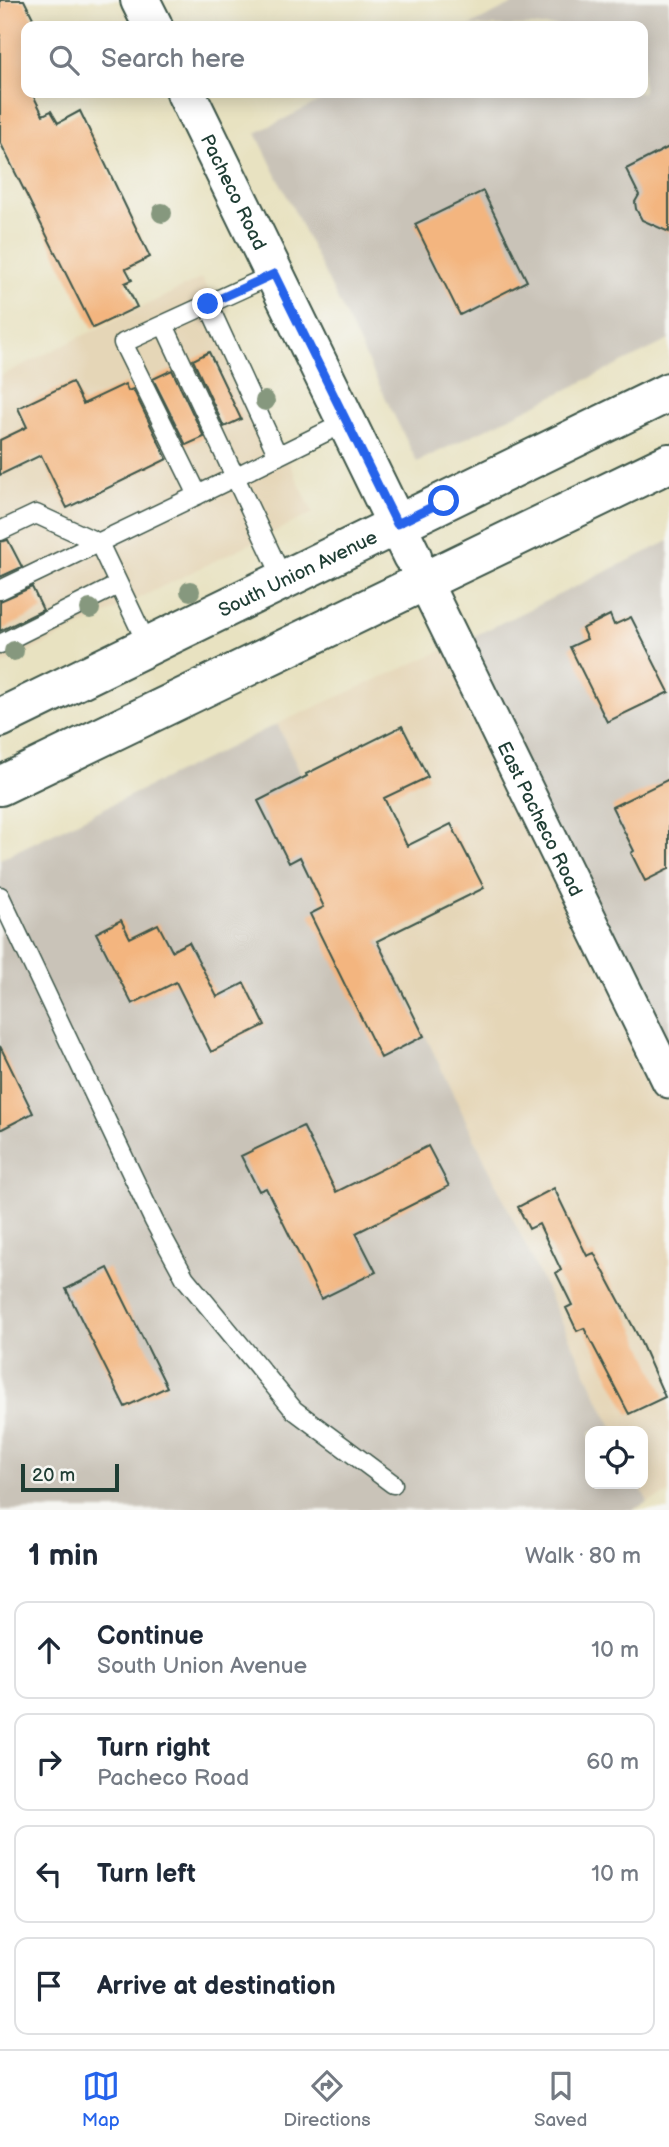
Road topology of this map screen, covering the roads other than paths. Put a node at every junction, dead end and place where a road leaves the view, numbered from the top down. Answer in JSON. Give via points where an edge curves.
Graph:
{"nodes":[{"id":1,"x":140,"y":0,"type":"edge"},
{"id":2,"x":150,"y":21,"type":"edge"},
{"id":3,"x":188,"y":98,"type":"edge"},
{"id":4,"x":274,"y":274,"type":"junction"},
{"id":5,"x":208,"y":304,"type":"junction"},
{"id":6,"x":164,"y":325,"type":"junction"},
{"id":7,"x":669,"y":392,"type":"edge"},
{"id":8,"x":346,"y":422,"type":"junction"},
{"id":9,"x":278,"y":456,"type":"junction"},
{"id":10,"x":669,"y":463,"type":"edge"},
{"id":11,"x":235,"y":477,"type":"junction"},
{"id":12,"x":198,"y":495,"type":"junction"},
{"id":13,"x":0,"y":531,"type":"edge"},
{"id":14,"x":99,"y":543,"type":"junction"},
{"id":15,"x":411,"y":554,"type":"junction"},
{"id":16,"x":284,"y":581,"type":"junction"},
{"id":17,"x":118,"y":585,"type":"junction"},
{"id":18,"x":0,"y":590,"type":"edge"},
{"id":19,"x":0,"y":644,"type":"edge"},
{"id":20,"x":148,"y":646,"type":"junction"},
{"id":21,"x":0,"y":718,"type":"edge"},
{"id":22,"x":0,"y":786,"type":"edge"},
{"id":23,"x":0,"y":896,"type":"edge"},
{"id":24,"x":669,"y":1081,"type":"edge"},
{"id":25,"x":393,"y":1484,"type":"dead end"}],
"edges":[{"from":1,"to":2,"type":"main road"},
{"from":3,"to":4,"type":"main road","name":"Pacheco Road"},
{"from":4,"to":5,"type":"lane"},
{"from":4,"to":8,"type":"main road","name":"Pacheco Road"},
{"from":5,"to":6,"type":"lane"},
{"from":5,"to":9,"type":"lane"},
{"from":6,"to":11,"type":"lane"},
{"from":6,"to":12,"type":"lane","via":[[123,343]]},
{"from":7,"to":15,"type":"main road","name":"South Union Avenue"},
{"from":8,"to":9,"type":"lane"},
{"from":8,"to":15,"type":"main road","name":"Pacheco Road"},
{"from":9,"to":11,"type":"lane"},
{"from":10,"to":15,"type":"main road","name":"South Union Avenue"},
{"from":11,"to":12,"type":"lane"},
{"from":11,"to":16,"type":"lane"},
{"from":12,"to":14,"type":"lane"},
{"from":13,"to":14,"type":"lane","via":[[36,514]]},
{"from":14,"to":17,"type":"lane"},
{"from":14,"to":18,"type":"lane"},
{"from":15,"to":16,"type":"main road","name":"South Union Avenue"},
{"from":15,"to":22,"type":"main road","name":"South Union Avenue"},
{"from":15,"to":24,"type":"street","name":"East Pacheco Road"},
{"from":16,"to":20,"type":"main road","name":"South Union Avenue"},
{"from":17,"to":19,"type":"lane"},
{"from":17,"to":20,"type":"lane"},
{"from":20,"to":21,"type":"main road","name":"South Union Avenue"},
{"from":23,"to":25,"type":"lane","via":[[185,1278],[294,1410]]}]}
